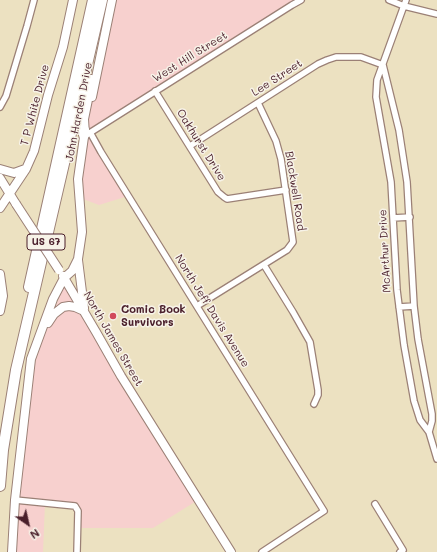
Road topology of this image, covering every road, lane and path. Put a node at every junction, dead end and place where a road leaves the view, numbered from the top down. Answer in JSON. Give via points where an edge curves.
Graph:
{"nodes":[{"id":1,"x":34,"y":0,"type":"edge"},
{"id":2,"x":73,"y":0,"type":"edge"},
{"id":3,"x":93,"y":0,"type":"edge"},
{"id":4,"x":102,"y":0,"type":"edge"},
{"id":5,"x":112,"y":0,"type":"edge"},
{"id":6,"x":301,"y":0,"type":"edge"},
{"id":7,"x":388,"y":0,"type":"edge"},
{"id":8,"x":405,"y":3,"type":"edge"},
{"id":9,"x":437,"y":14,"type":"edge"},
{"id":10,"x":96,"y":24,"type":"junction"},
{"id":11,"x":383,"y":65,"type":"junction"},
{"id":12,"x":155,"y":91,"type":"junction"},
{"id":13,"x":258,"y":103,"type":"junction"},
{"id":14,"x":0,"y":107,"type":"edge"},
{"id":15,"x":87,"y":134,"type":"junction"},
{"id":16,"x":190,"y":146,"type":"junction"},
{"id":17,"x":0,"y":169,"type":"edge"},
{"id":18,"x":26,"y":169,"type":"junction"},
{"id":19,"x":0,"y":178,"type":"edge"},
{"id":20,"x":286,"y":190,"type":"junction"},
{"id":21,"x":10,"y":193,"type":"junction"},
{"id":22,"x":0,"y":208,"type":"edge"},
{"id":23,"x":410,"y":217,"type":"junction"},
{"id":24,"x":393,"y":218,"type":"junction"},
{"id":25,"x":78,"y":259,"type":"junction"},
{"id":26,"x":264,"y":265,"type":"junction"},
{"id":27,"x":0,"y":274,"type":"edge"},
{"id":28,"x":64,"y":278,"type":"junction"},
{"id":29,"x":197,"y":306,"type":"junction"},
{"id":30,"x":414,"y":306,"type":"junction"},
{"id":31,"x":399,"y":307,"type":"junction"},
{"id":32,"x":0,"y":310,"type":"edge"},
{"id":33,"x":84,"y":312,"type":"junction"},
{"id":34,"x":43,"y":330,"type":"junction"},
{"id":35,"x":314,"y":404,"type":"dead end"},
{"id":36,"x":429,"y":432,"type":"junction"},
{"id":37,"x":0,"y":436,"type":"edge"},
{"id":38,"x":436,"y":455,"type":"edge"},
{"id":39,"x":0,"y":486,"type":"edge"},
{"id":40,"x":14,"y":500,"type":"junction"},
{"id":41,"x":375,"y":504,"type":"dead end"},
{"id":42,"x":12,"y":552,"type":"edge"},
{"id":43,"x":77,"y":552,"type":"edge"},
{"id":44,"x":231,"y":552,"type":"edge"},
{"id":45,"x":262,"y":552,"type":"edge"},
{"id":46,"x":400,"y":552,"type":"edge"}],
"edges":[{"from":1,"to":14,"type":"street","via":[[6,96]]},
{"from":2,"to":18,"type":"main road","name":"T P White Drive","via":[[34,152]]},
{"from":3,"to":37,"type":"highway","number":"US 67","via":[[18,335]]},
{"from":4,"to":10,"type":"highway","number":"US 67"},
{"from":5,"to":15,"type":"main road","name":"John Harden Drive"},
{"from":6,"to":12,"type":"street","name":"West Hill Street"},
{"from":7,"to":8,"type":"street"},
{"from":8,"to":9,"type":"street"},
{"from":8,"to":11,"type":"street","name":"McArthur Drive"},
{"from":10,"to":15,"type":"highway","via":[[95,60],[83,119]]},
{"from":10,"to":39,"type":"highway","number":"US 67","via":[[16,370]]},
{"from":11,"to":13,"type":"street","name":"Lee Street","via":[[361,57],[336,57],[326,60]]},
{"from":11,"to":23,"type":"street","name":"McArthur Drive","via":[[403,150]]},
{"from":11,"to":24,"type":"street","name":"McArthur Drive","via":[[377,80],[376,97],[390,172]]},
{"from":12,"to":15,"type":"street","name":"West Hill Street"},
{"from":12,"to":16,"type":"street","name":"Oakhurst Drive"},
{"from":13,"to":16,"type":"street","name":"Lee Street"},
{"from":13,"to":20,"type":"street","name":"Blackwell Road","via":[[276,141]]},
{"from":15,"to":25,"type":"main road","name":"John Harden Drive","via":[[78,179],[82,232]]},
{"from":15,"to":29,"type":"street","name":"North Jeff Davis Avenue","via":[[101,152]]},
{"from":16,"to":20,"type":"street","name":"Oakhurst Drive","via":[[218,192],[224,197]]},
{"from":17,"to":18,"type":"main road","via":[[14,173]]},
{"from":18,"to":21,"type":"main road","name":"T P White Drive"},
{"from":19,"to":21,"type":"main road","name":"North James Street"},
{"from":20,"to":26,"type":"street","name":"Blackwell Road","via":[[293,242],[287,250]]},
{"from":21,"to":22,"type":"main road","name":"T P White Drive"},
{"from":21,"to":28,"type":"main road","name":"North James Street","bridge":true},
{"from":23,"to":24,"type":"street"},
{"from":23,"to":30,"type":"street","name":"McArthur Drive"},
{"from":24,"to":31,"type":"street","name":"McArthur Drive"},
{"from":25,"to":28,"type":"main road","name":"John Harden Drive","via":[[72,271]]},
{"from":25,"to":33,"type":"main road"},
{"from":26,"to":29,"type":"street","name":"Blackwell Road"},
{"from":26,"to":35,"type":"street","via":[[310,342],[318,390]]},
{"from":27,"to":32,"type":"main road","via":[[3,296]]},
{"from":28,"to":33,"type":"main road","name":"North James Street"},
{"from":28,"to":34,"type":"main road","name":"John Harden Drive","via":[[53,299]]},
{"from":29,"to":45,"type":"street","name":"North Jeff Davis Avenue","via":[[324,511]]},
{"from":30,"to":31,"type":"street"},
{"from":30,"to":36,"type":"street","name":"McArthur Drive","via":[[432,414]]},
{"from":31,"to":36,"type":"street","name":"McArthur Drive","via":[[414,401],[420,420]]},
{"from":33,"to":34,"type":"main road","via":[[75,307],[63,307],[54,314]]},
{"from":33,"to":44,"type":"main road","name":"North James Street"},
{"from":34,"to":40,"type":"main road","name":"John Harden Drive","via":[[29,373]]},
{"from":36,"to":38,"type":"street","name":"McArthur Drive"},
{"from":40,"to":42,"type":"main road","name":"John Harden Drive"},
{"from":40,"to":43,"type":"street","via":[[75,506]]},
{"from":41,"to":46,"type":"street","via":[[403,550]]}]}
